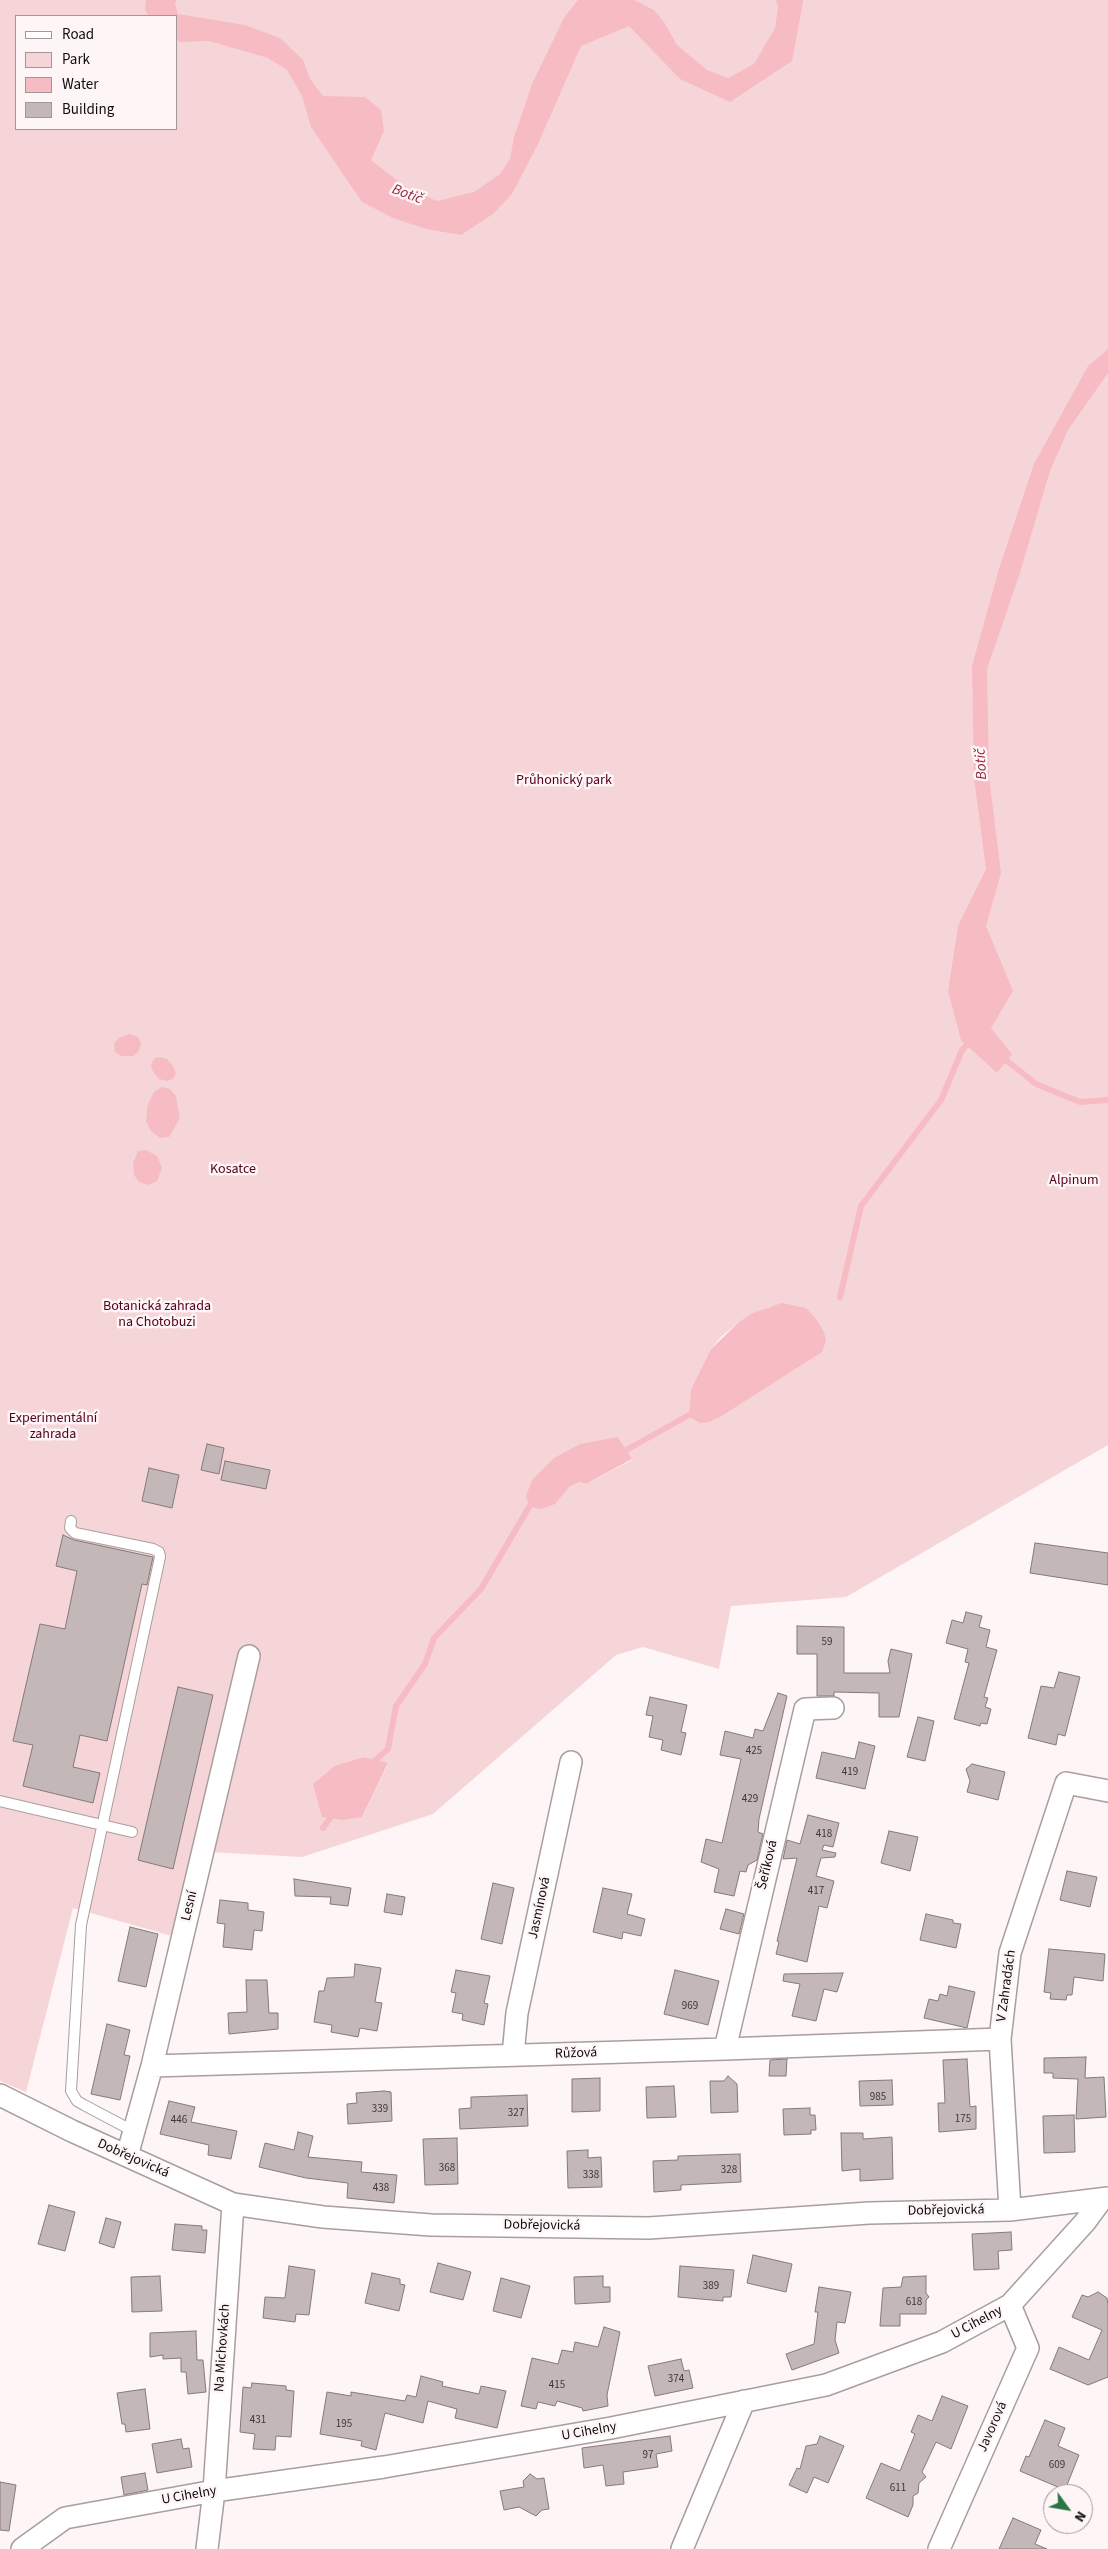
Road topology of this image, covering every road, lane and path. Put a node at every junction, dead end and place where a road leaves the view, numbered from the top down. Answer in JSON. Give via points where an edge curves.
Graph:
{"nodes":[{"id":1,"x":71,"y":1521,"type":"dead end"},
{"id":2,"x":250,"y":1656,"type":"dead end"},
{"id":3,"x":833,"y":1708,"type":"dead end"},
{"id":4,"x":571,"y":1762,"type":"dead end"},
{"id":5,"x":1108,"y":1791,"type":"edge"},
{"id":6,"x":0,"y":1802,"type":"edge"},
{"id":7,"x":103,"y":1826,"type":"junction"},
{"id":8,"x":132,"y":1832,"type":"dead end"},
{"id":9,"x":1000,"y":2039,"type":"junction"},
{"id":10,"x":725,"y":2049,"type":"junction"},
{"id":11,"x":513,"y":2055,"type":"junction"},
{"id":12,"x":152,"y":2066,"type":"junction"},
{"id":13,"x":0,"y":2095,"type":"edge"},
{"id":14,"x":135,"y":2132,"type":"junction"},
{"id":15,"x":127,"y":2156,"type":"junction"},
{"id":16,"x":1105,"y":2198,"type":"edge"},
{"id":17,"x":233,"y":2204,"type":"junction"},
{"id":18,"x":1010,"y":2210,"type":"junction"},
{"id":19,"x":1010,"y":2305,"type":"junction"},
{"id":20,"x":744,"y":2401,"type":"junction"},
{"id":21,"x":214,"y":2491,"type":"junction"},
{"id":22,"x":22,"y":2549,"type":"edge"},
{"id":23,"x":207,"y":2549,"type":"edge"},
{"id":24,"x":682,"y":2549,"type":"edge"},
{"id":25,"x":940,"y":2549,"type":"edge"}],
"edges":[{"from":1,"to":7,"type":"lane","via":[[70,1528],[75,1533],[153,1549],[159,1552],[160,1557]]},
{"from":2,"to":12,"type":"street","name":"Lesní"},
{"from":3,"to":10,"type":"street","name":"Šeříková","via":[[805,1709]]},
{"from":4,"to":11,"type":"street","name":"Jasmínová","via":[[517,2013]]},
{"from":5,"to":9,"type":"street","name":"V Zahradách","via":[[1066,1783],[1010,1953]]},
{"from":6,"to":7,"type":"lane"},
{"from":7,"to":8,"type":"lane"},
{"from":7,"to":14,"type":"lane","via":[[81,1925],[72,2091],[84,2106]]},
{"from":9,"to":10,"type":"street","name":"Růžová"},
{"from":9,"to":18,"type":"street","name":"V Zahradách"},
{"from":10,"to":11,"type":"street","name":"Růžová"},
{"from":11,"to":12,"type":"street","name":"Růžová"},
{"from":12,"to":14,"type":"street","name":"Lesní"},
{"from":13,"to":15,"type":"street","name":"Dobřejovická"},
{"from":14,"to":15,"type":"street","name":"Lesní"},
{"from":15,"to":17,"type":"street","name":"Dobřejovická"},
{"from":16,"to":18,"type":"street","name":"Dobřejovická"},
{"from":16,"to":19,"type":"street","name":"U Cihelny"},
{"from":17,"to":18,"type":"street","name":"Dobřejovická","via":[[322,2217],[431,2225],[649,2228],[868,2213]]},
{"from":17,"to":21,"type":"street","name":"Na Michovkách"},
{"from":19,"to":20,"type":"street","name":"U Cihelny","via":[[942,2342],[826,2385]]},
{"from":19,"to":25,"type":"street","name":"Javorová","via":[[1028,2348]]},
{"from":20,"to":21,"type":"street","name":"U Cihelny","via":[[612,2428],[384,2467]]},
{"from":20,"to":24,"type":"street"},
{"from":21,"to":22,"type":"street","name":"U Cihelny","via":[[65,2518]]},
{"from":21,"to":23,"type":"street","name":"Na Michovkách"}]}
